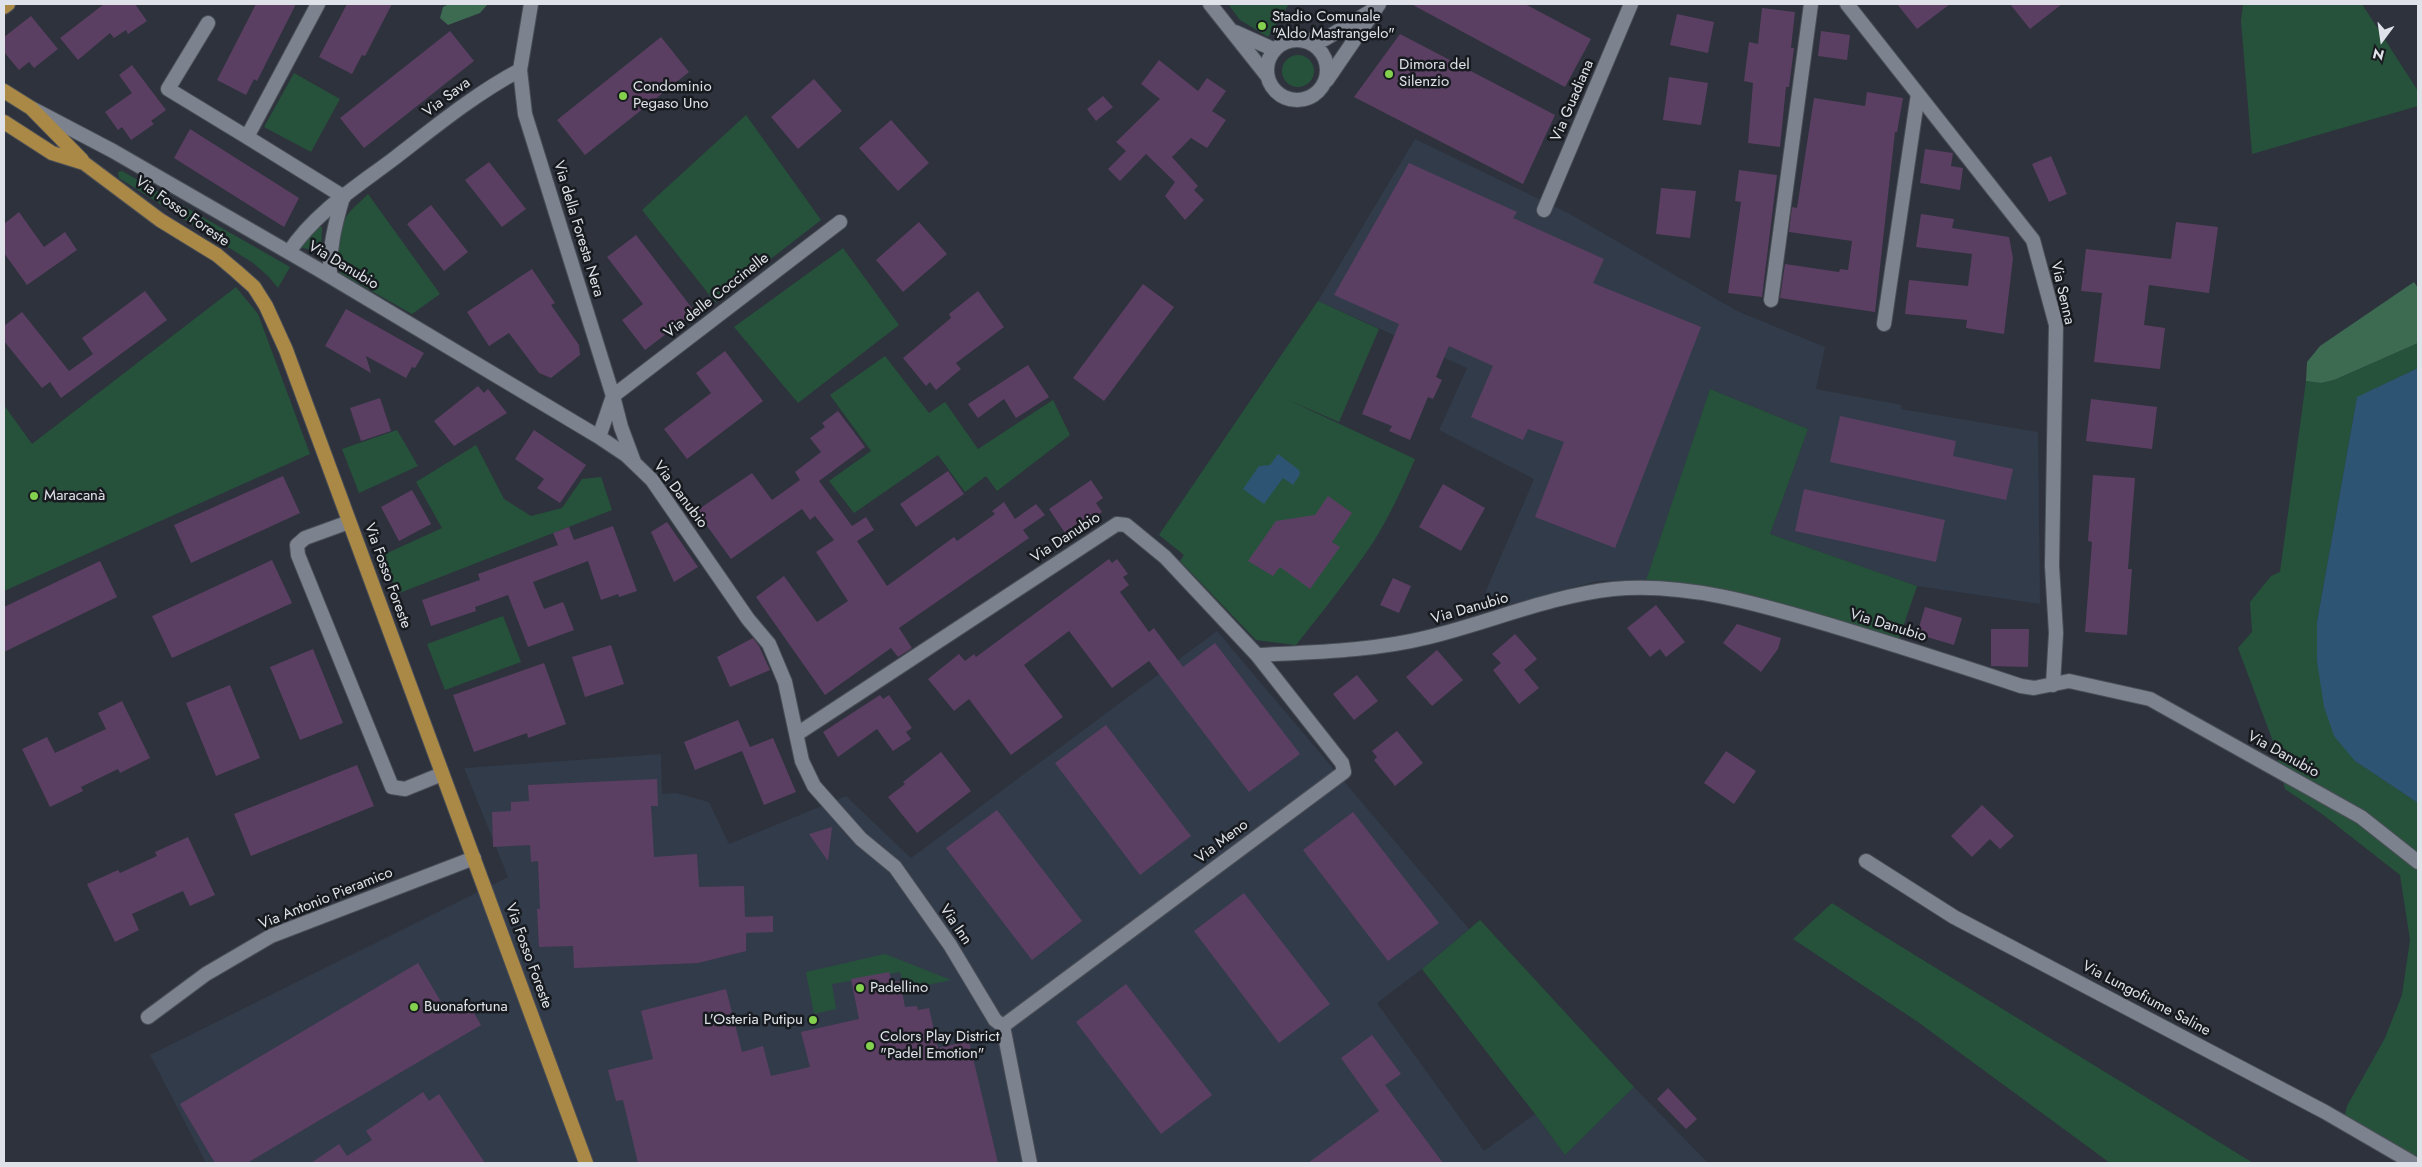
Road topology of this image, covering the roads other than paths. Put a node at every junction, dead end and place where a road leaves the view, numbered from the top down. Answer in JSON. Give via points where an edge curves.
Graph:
{"nodes":[{"id":1,"x":8,"y":4,"type":"edge"},
{"id":2,"x":318,"y":4,"type":"edge"},
{"id":3,"x":531,"y":4,"type":"edge"},
{"id":4,"x":1210,"y":4,"type":"edge"},
{"id":5,"x":1631,"y":4,"type":"edge"},
{"id":6,"x":1811,"y":4,"type":"edge"},
{"id":7,"x":1847,"y":4,"type":"edge"},
{"id":8,"x":4,"y":6,"type":"edge"},
{"id":9,"x":1378,"y":6,"type":"edge"},
{"id":10,"x":208,"y":23,"type":"dead end"},
{"id":11,"x":1230,"y":29,"type":"junction"},
{"id":12,"x":1304,"y":41,"type":"junction"},
{"id":13,"x":1275,"y":50,"type":"junction"},
{"id":14,"x":520,"y":70,"type":"junction"},
{"id":15,"x":1268,"y":77,"type":"junction"},
{"id":16,"x":1324,"y":85,"type":"junction"},
{"id":17,"x":4,"y":91,"type":"edge"},
{"id":18,"x":1918,"y":94,"type":"junction"},
{"id":19,"x":31,"y":108,"type":"junction"},
{"id":20,"x":4,"y":122,"type":"edge"},
{"id":21,"x":247,"y":137,"type":"junction"},
{"id":22,"x":84,"y":163,"type":"junction"},
{"id":23,"x":344,"y":197,"type":"junction"},
{"id":24,"x":1544,"y":210,"type":"dead end"},
{"id":25,"x":840,"y":222,"type":"dead end"},
{"id":26,"x":288,"y":252,"type":"junction"},
{"id":27,"x":330,"y":276,"type":"junction"},
{"id":28,"x":1771,"y":300,"type":"dead end"},
{"id":29,"x":1884,"y":324,"type":"dead end"},
{"id":30,"x":614,"y":396,"type":"junction"},
{"id":31,"x":599,"y":437,"type":"junction"},
{"id":32,"x":635,"y":464,"type":"junction"},
{"id":33,"x":349,"y":522,"type":"junction"},
{"id":34,"x":1257,"y":655,"type":"junction"},
{"id":35,"x":2053,"y":685,"type":"junction"},
{"id":36,"x":797,"y":734,"type":"junction"},
{"id":37,"x":442,"y":774,"type":"junction"},
{"id":38,"x":474,"y":858,"type":"junction"},
{"id":39,"x":1866,"y":861,"type":"dead end"},
{"id":40,"x":2418,"y":862,"type":"edge"},
{"id":41,"x":148,"y":1017,"type":"dead end"},
{"id":42,"x":1003,"y":1026,"type":"junction"},
{"id":43,"x":586,"y":1163,"type":"edge"},
{"id":44,"x":1030,"y":1163,"type":"edge"},
{"id":45,"x":2413,"y":1163,"type":"edge"}],
"edges":[{"from":1,"to":8,"type":"main road"},
{"from":2,"to":21,"type":"street"},
{"from":3,"to":14,"type":"street"},
{"from":4,"to":11,"type":"street"},
{"from":5,"to":24,"type":"street","name":"Via Guadiana"},
{"from":6,"to":28,"type":"street"},
{"from":7,"to":18,"type":"street","name":"Via Senna"},
{"from":9,"to":12,"type":"street","via":[[1325,39]]},
{"from":9,"to":16,"type":"street"},
{"from":10,"to":21,"type":"street","via":[[168,89]]},
{"from":11,"to":13,"type":"street"},
{"from":11,"to":15,"type":"street"},
{"from":12,"to":13,"type":"street","via":[[1288,42]]},
{"from":12,"to":16,"type":"street","via":[[1320,50],[1325,58],[1328,67]]},
{"from":13,"to":15,"type":"street","via":[[1267,68]]},
{"from":14,"to":23,"type":"street","name":"Via Sava","via":[[488,88]]},
{"from":14,"to":30,"type":"street","name":"Via della Foresta Nera","via":[[525,114]]},
{"from":15,"to":16,"type":"street","via":[[1279,95],[1299,101],[1309,98]]},
{"from":17,"to":19,"type":"main road","name":"Via Danubio"},
{"from":18,"to":29,"type":"street"},
{"from":18,"to":35,"type":"street","name":"Via Senna","via":[[2032,240],[2056,325],[2052,554],[2056,632]]},
{"from":19,"to":22,"type":"main road"},
{"from":19,"to":26,"type":"street","name":"Via Danubio"},
{"from":20,"to":22,"type":"main road","name":"Via Fosso Foreste","via":[[52,153]]},
{"from":21,"to":23,"type":"street"},
{"from":22,"to":33,"type":"main road","name":"Via Fosso Foreste","via":[[160,220],[217,256],[254,288],[286,350]]},
{"from":23,"to":26,"type":"street","name":"Via Sava","via":[[308,226]]},
{"from":23,"to":27,"type":"street","via":[[330,248]]},
{"from":25,"to":30,"type":"street","name":"Via delle Coccinelle"},
{"from":26,"to":27,"type":"street","name":"Via Danubio"},
{"from":27,"to":31,"type":"street","name":"Via Danubio"},
{"from":30,"to":31,"type":"street"},
{"from":30,"to":32,"type":"street","name":"Via della Foresta Nera","via":[[620,427]]},
{"from":31,"to":32,"type":"street","name":"Via Danubio"},
{"from":32,"to":36,"type":"street","name":"Via Danubio","via":[[652,480],[748,619],[769,644],[785,682]]},
{"from":33,"to":37,"type":"main road","name":"Via Fosso Foreste"},
{"from":33,"to":37,"type":"street","via":[[305,538],[298,545],[298,555],[392,787],[405,789]]},
{"from":34,"to":35,"type":"street","name":"Via Danubio","via":[[1352,651],[1428,638],[1552,602],[1612,589],[1656,588],[1710,594],[1784,612],[2021,686]]},
{"from":34,"to":36,"type":"street","name":"Via Danubio","via":[[1164,557],[1126,525],[1117,524]]},
{"from":34,"to":42,"type":"street","name":"Via Meno","via":[[1342,763],[1344,772]]},
{"from":35,"to":40,"type":"street","name":"Via Danubio","via":[[2069,681],[2150,699],[2361,817]]},
{"from":36,"to":42,"type":"street","name":"Via Inn","via":[[802,761],[814,786],[860,839],[895,867],[950,945],[995,1020]]},
{"from":37,"to":38,"type":"main road","name":"Via Fosso Foreste"},
{"from":38,"to":41,"type":"street","name":"Via Antonio Pieramico","via":[[272,936],[206,974]]},
{"from":38,"to":43,"type":"main road","name":"Via Fosso Foreste"},
{"from":39,"to":45,"type":"street","name":"Via Lungofiume Saline","via":[[1954,917],[2324,1112]]},
{"from":42,"to":44,"type":"street","name":"Via Inn"}]}
